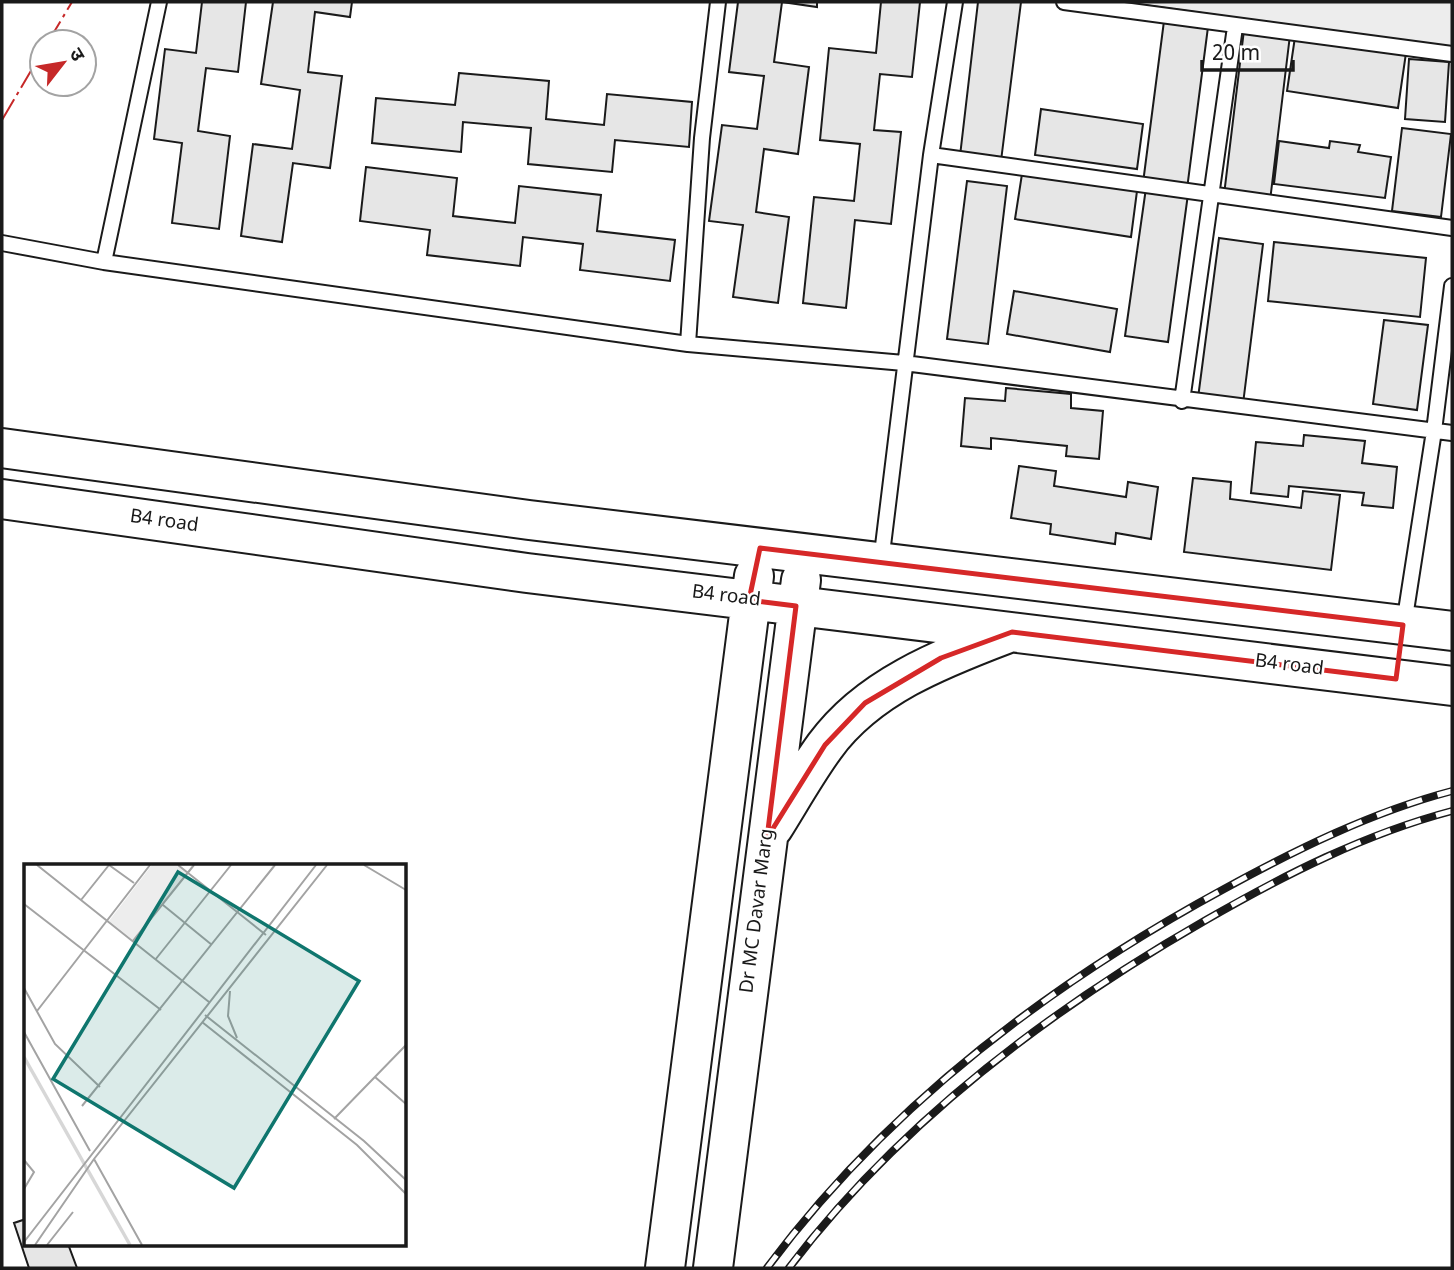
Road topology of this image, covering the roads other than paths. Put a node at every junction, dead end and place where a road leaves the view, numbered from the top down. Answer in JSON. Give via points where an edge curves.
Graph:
{"nodes":[{"id":1,"x":159,"y":2,"type":"edge"},
{"id":2,"x":718,"y":2,"type":"edge"},
{"id":3,"x":955,"y":2,"type":"edge"},
{"id":4,"x":1064,"y":2,"type":"edge"},
{"id":5,"x":1235,"y":27,"type":"junction"},
{"id":6,"x":1452,"y":54,"type":"edge"},
{"id":7,"x":931,"y":155,"type":"junction"},
{"id":8,"x":1213,"y":196,"type":"junction"},
{"id":9,"x":1452,"y":228,"type":"edge"},
{"id":10,"x":2,"y":243,"type":"edge"},
{"id":11,"x":104,"y":262,"type":"junction"},
{"id":12,"x":1452,"y":286,"type":"edge"},
{"id":13,"x":688,"y":344,"type":"junction"},
{"id":14,"x":904,"y":363,"type":"junction"},
{"id":15,"x":1182,"y":401,"type":"junction"},
{"id":16,"x":1434,"y":431,"type":"junction"},
{"id":17,"x":1452,"y":433,"type":"edge"},
{"id":18,"x":2,"y":448,"type":"edge"},
{"id":19,"x":2,"y":499,"type":"edge"},
{"id":20,"x":760,"y":548,"type":"junction"},
{"id":21,"x":807,"y":554,"type":"junction"},
{"id":22,"x":881,"y":562,"type":"junction"},
{"id":23,"x":749,"y":600,"type":"junction"},
{"id":24,"x":796,"y":606,"type":"junction"},
{"id":25,"x":1403,"y":625,"type":"junction"},
{"id":26,"x":1452,"y":631,"type":"edge"},
{"id":27,"x":1012,"y":632,"type":"junction"},
{"id":28,"x":1396,"y":679,"type":"junction"},
{"id":29,"x":1452,"y":686,"type":"edge"},
{"id":30,"x":767,"y":838,"type":"junction"},
{"id":31,"x":665,"y":1268,"type":"edge"},
{"id":32,"x":713,"y":1268,"type":"edge"}],
"edges":[{"from":1,"to":11,"type":"lane"},
{"from":2,"to":13,"type":"lane","via":[[702,138]]},
{"from":3,"to":7,"type":"lane"},
{"from":4,"to":5,"type":"lane"},
{"from":5,"to":6,"type":"lane"},
{"from":5,"to":8,"type":"lane"},
{"from":7,"to":8,"type":"lane"},
{"from":7,"to":14,"type":"lane"},
{"from":8,"to":9,"type":"lane"},
{"from":8,"to":15,"type":"lane"},
{"from":10,"to":11,"type":"lane"},
{"from":11,"to":13,"type":"lane"},
{"from":12,"to":16,"type":"lane"},
{"from":13,"to":14,"type":"lane"},
{"from":14,"to":15,"type":"lane"},
{"from":14,"to":22,"type":"lane"},
{"from":15,"to":16,"type":"lane"},
{"from":16,"to":17,"type":"lane"},
{"from":16,"to":25,"type":"lane"},
{"from":18,"to":20,"type":"street"},
{"from":19,"to":23,"type":"street","name":"B4 road"},
{"from":20,"to":21,"type":"street"},
{"from":20,"to":23,"type":"street"},
{"from":21,"to":22,"type":"street"},
{"from":21,"to":24,"type":"street","name":"Dr MC Davar Marg"},
{"from":22,"to":25,"type":"street"},
{"from":23,"to":24,"type":"street","name":"B4 road"},
{"from":23,"to":31,"type":"street"},
{"from":24,"to":27,"type":"street","name":"B4 road"},
{"from":24,"to":30,"type":"street","name":"Dr MC Davar Marg"},
{"from":25,"to":26,"type":"street"},
{"from":25,"to":28,"type":"street"},
{"from":27,"to":28,"type":"street","name":"B4 road"},
{"from":27,"to":30,"type":"street","via":[[941,658],[866,703],[825,745]]},
{"from":28,"to":29,"type":"street","name":"B4 road"},
{"from":30,"to":32,"type":"street","name":"Dr MC Davar Marg"}]}
